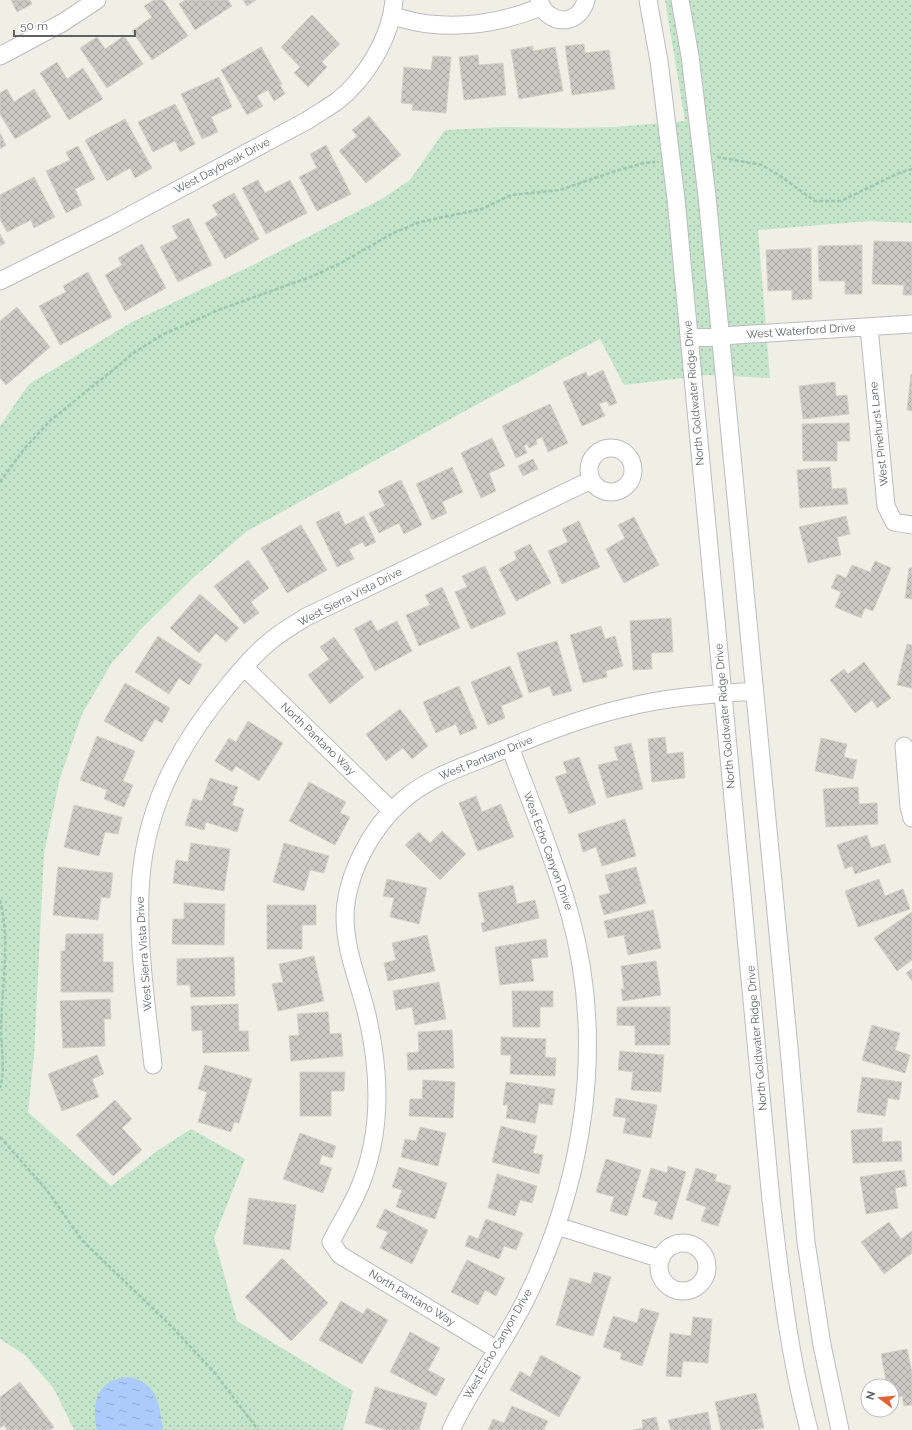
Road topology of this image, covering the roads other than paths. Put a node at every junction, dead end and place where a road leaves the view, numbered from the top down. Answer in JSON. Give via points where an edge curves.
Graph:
{"nodes":[{"id":1,"x":98,"y":0,"type":"edge"},
{"id":2,"x":586,"y":0,"type":"edge"},
{"id":3,"x":648,"y":0,"type":"edge"},
{"id":4,"x":680,"y":0,"type":"edge"},
{"id":5,"x":540,"y":3,"type":"edge"},
{"id":6,"x":393,"y":8,"type":"edge"},
{"id":7,"x":0,"y":56,"type":"edge"},
{"id":8,"x":0,"y":281,"type":"edge"},
{"id":9,"x":912,"y":324,"type":"edge"},
{"id":10,"x":869,"y":327,"type":"junction"},
{"id":11,"x":720,"y":337,"type":"junction"},
{"id":12,"x":690,"y":338,"type":"junction"},
{"id":13,"x":591,"y":480,"type":"dead end"},
{"id":14,"x":912,"y":525,"type":"edge"},
{"id":15,"x":244,"y":667,"type":"junction"},
{"id":16,"x":754,"y":691,"type":"junction"},
{"id":17,"x":723,"y":693,"type":"junction"},
{"id":18,"x":904,"y":746,"type":"dead end"},
{"id":19,"x":510,"y":747,"type":"junction"},
{"id":20,"x":392,"y":812,"type":"junction"},
{"id":21,"x":912,"y":818,"type":"edge"},
{"id":22,"x":153,"y":1065,"type":"dead end"},
{"id":23,"x":557,"y":1226,"type":"junction"},
{"id":24,"x":331,"y":1242,"type":"joint"},
{"id":25,"x":661,"y":1259,"type":"dead end"},
{"id":26,"x":496,"y":1349,"type":"junction"},
{"id":27,"x":450,"y":1430,"type":"edge"},
{"id":28,"x":809,"y":1430,"type":"edge"},
{"id":29,"x":840,"y":1430,"type":"edge"}],
"edges":[{"from":1,"to":7,"type":"street","via":[[62,23]]},
{"from":2,"to":5,"type":"street","via":[[580,13],[566,20],[551,18]]},
{"from":3,"to":12,"type":"street","name":"North Goldwater Ridge Drive","via":[[659,61]]},
{"from":4,"to":11,"type":"street","via":[[690,56],[706,188]]},
{"from":5,"to":6,"type":"street","via":[[506,18],[459,26],[427,24]]},
{"from":6,"to":8,"type":"street","name":"West Daybreak Drive","via":[[376,54],[354,85],[337,101],[308,120],[114,224]]},
{"from":9,"to":10,"type":"street","name":"West Waterford Drive"},
{"from":10,"to":11,"type":"street","name":"West Waterford Drive"},
{"from":10,"to":14,"type":"street","name":"West Pinehurst Lane","via":[[886,506],[894,522]]},
{"from":11,"to":12,"type":"street","name":"West Waterford Drive"},
{"from":11,"to":16,"type":"street"},
{"from":12,"to":17,"type":"street","name":"North Goldwater Ridge Drive"},
{"from":13,"to":15,"type":"street","name":"West Sierra Vista Drive","via":[[306,617],[272,639]]},
{"from":15,"to":20,"type":"street","name":"North Pantano Way"},
{"from":15,"to":22,"type":"street","name":"West Sierra Vista Drive","via":[[195,729],[175,761],[158,797],[147,836],[140,893],[140,926]]},
{"from":16,"to":17,"type":"street","name":"West Pantano Drive"},
{"from":16,"to":29,"type":"street","via":[[806,1242],[822,1345]]},
{"from":17,"to":19,"type":"street","name":"West Pantano Drive","via":[[624,707]]},
{"from":17,"to":28,"type":"street","name":"North Goldwater Ridge Drive","via":[[771,1200],[785,1310]]},
{"from":18,"to":21,"type":"street"},
{"from":19,"to":20,"type":"street","name":"West Pantano Drive","via":[[444,774],[401,801]]},
{"from":19,"to":23,"type":"street","name":"West Echo Canyon Drive","via":[[571,916],[586,1008],[588,1061],[580,1141]]},
{"from":20,"to":24,"type":"street","name":"West Pantano Drive","via":[[370,839],[349,888],[345,914],[346,941],[367,1014],[377,1067],[377,1120],[357,1193]]},
{"from":23,"to":25,"type":"street"},
{"from":23,"to":26,"type":"street","name":"West Echo Canyon Drive","via":[[524,1302]]},
{"from":24,"to":26,"type":"street","name":"North Pantano Way","via":[[340,1255]]},
{"from":26,"to":27,"type":"street","name":"West Echo Canyon Drive"}]}
